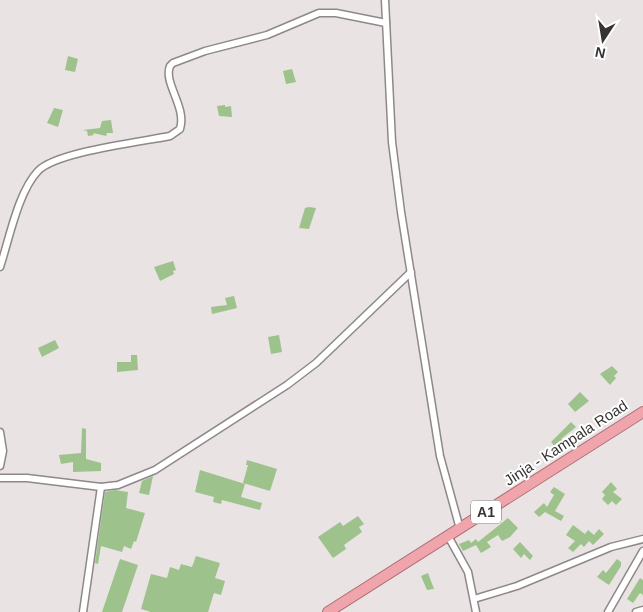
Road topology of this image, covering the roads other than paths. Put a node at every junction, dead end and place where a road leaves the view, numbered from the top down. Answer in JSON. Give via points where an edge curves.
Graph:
{"nodes":[{"id":1,"x":385,"y":0,"type":"edge"},
{"id":2,"x":386,"y":23,"type":"junction"},
{"id":3,"x":0,"y":268,"type":"edge"},
{"id":4,"x":411,"y":272,"type":"junction"},
{"id":5,"x":643,"y":412,"type":"edge"},
{"id":6,"x":0,"y":432,"type":"edge"},
{"id":7,"x":0,"y":466,"type":"edge"},
{"id":8,"x":0,"y":478,"type":"edge"},
{"id":9,"x":101,"y":487,"type":"junction"},
{"id":10,"x":460,"y":529,"type":"junction"},
{"id":11,"x":448,"y":536,"type":"junction"},
{"id":12,"x":643,"y":539,"type":"edge"},
{"id":13,"x":643,"y":551,"type":"edge"},
{"id":14,"x":474,"y":599,"type":"junction"},
{"id":15,"x":643,"y":610,"type":"edge"},
{"id":16,"x":83,"y":612,"type":"edge"},
{"id":17,"x":328,"y":612,"type":"edge"},
{"id":18,"x":476,"y":612,"type":"edge"},
{"id":19,"x":608,"y":612,"type":"edge"},
{"id":20,"x":636,"y":612,"type":"edge"}],
"edges":[{"from":1,"to":2,"type":"street"},
{"from":2,"to":3,"type":"street","via":[[326,12],[306,17],[267,35],[173,63],[168,74],[182,113],[180,129],[170,136],[58,158],[38,171],[18,208]]},
{"from":2,"to":4,"type":"street","via":[[392,142]]},
{"from":4,"to":9,"type":"street","via":[[316,363],[287,386],[155,470],[118,485]]},
{"from":4,"to":10,"type":"street","via":[[438,448]]},
{"from":5,"to":10,"type":"highway","name":"Jinja - Kampala Road","number":"A1"},
{"from":6,"to":7,"type":"street","via":[[3,450]]},
{"from":8,"to":9,"type":"street"},
{"from":9,"to":16,"type":"street"},
{"from":10,"to":11,"type":"highway","name":"Jinja - Kampala Road","number":"A1"},
{"from":11,"to":14,"type":"street","via":[[466,566]]},
{"from":11,"to":17,"type":"highway","name":"Jinja - Kampala Road","number":"A1"},
{"from":12,"to":14,"type":"street","via":[[611,547],[517,586]]},
{"from":13,"to":19,"type":"street"},
{"from":14,"to":18,"type":"street"},
{"from":15,"to":20,"type":"street"}]}
